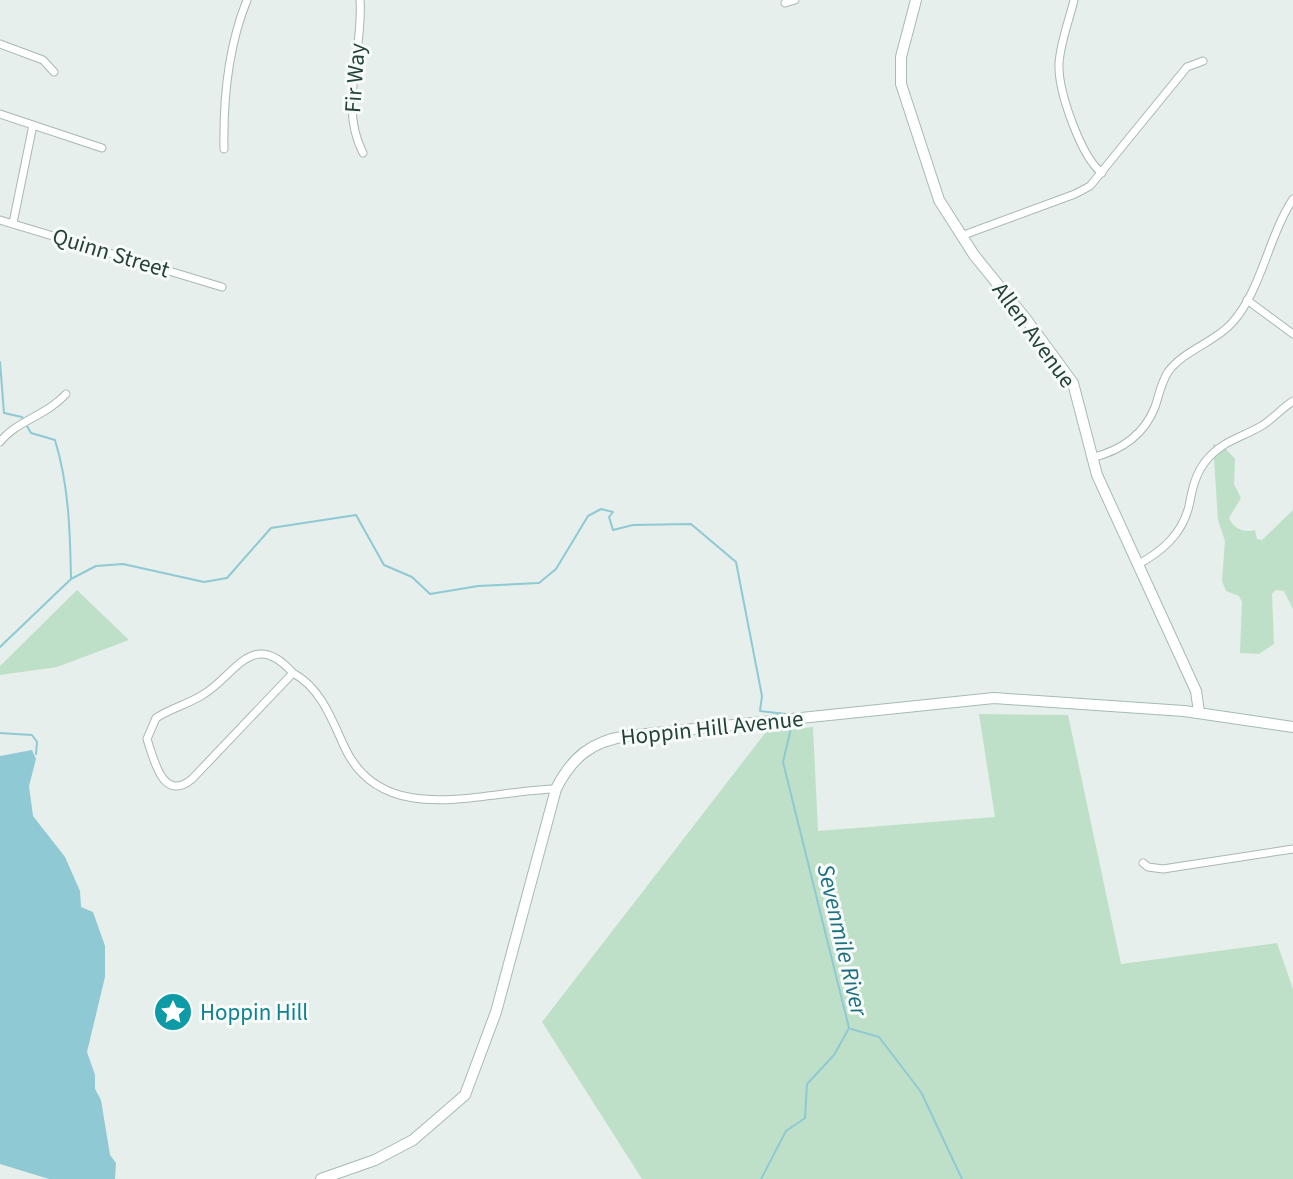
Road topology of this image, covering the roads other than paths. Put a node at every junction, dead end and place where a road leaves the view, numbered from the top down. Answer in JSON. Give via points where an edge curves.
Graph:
{"nodes":[{"id":1,"x":247,"y":0,"type":"edge"},
{"id":2,"x":360,"y":0,"type":"edge"},
{"id":3,"x":795,"y":0,"type":"edge"},
{"id":4,"x":916,"y":0,"type":"edge"},
{"id":5,"x":1074,"y":0,"type":"edge"},
{"id":6,"x":785,"y":3,"type":"dead end"},
{"id":7,"x":0,"y":44,"type":"edge"},
{"id":8,"x":1203,"y":61,"type":"dead end"},
{"id":9,"x":54,"y":72,"type":"dead end"},
{"id":10,"x":0,"y":114,"type":"edge"},
{"id":11,"x":33,"y":125,"type":"junction"},
{"id":12,"x":102,"y":148,"type":"dead end"},
{"id":13,"x":224,"y":149,"type":"dead end"},
{"id":14,"x":363,"y":153,"type":"dead end"},
{"id":15,"x":1102,"y":173,"type":"junction"},
{"id":16,"x":1293,"y":199,"type":"edge"},
{"id":17,"x":0,"y":220,"type":"edge"},
{"id":18,"x":13,"y":223,"type":"junction"},
{"id":19,"x":960,"y":236,"type":"junction"},
{"id":20,"x":222,"y":287,"type":"dead end"},
{"id":21,"x":1247,"y":300,"type":"junction"},
{"id":22,"x":1293,"y":334,"type":"edge"},
{"id":23,"x":66,"y":394,"type":"dead end"},
{"id":24,"x":1293,"y":401,"type":"edge"},
{"id":25,"x":0,"y":442,"type":"edge"},
{"id":26,"x":1091,"y":459,"type":"junction"},
{"id":27,"x":1136,"y":565,"type":"junction"},
{"id":28,"x":293,"y":673,"type":"junction"},
{"id":29,"x":1199,"y":712,"type":"junction"},
{"id":30,"x":1293,"y":727,"type":"edge"},
{"id":31,"x":556,"y":789,"type":"junction"},
{"id":32,"x":1293,"y":849,"type":"edge"},
{"id":33,"x":1143,"y":863,"type":"dead end"},
{"id":34,"x":321,"y":1179,"type":"edge"}],
"edges":[{"from":1,"to":13,"type":"street","via":[[227,79]]},
{"from":2,"to":14,"type":"street","name":"Fir Way","via":[[351,113]]},
{"from":3,"to":6,"type":"street"},
{"from":4,"to":19,"type":"street","name":"Allen Avenue","via":[[901,57],[902,94],[939,200]]},
{"from":5,"to":15,"type":"street","via":[[1060,55],[1060,77],[1085,150]]},
{"from":7,"to":9,"type":"street","via":[[38,57]]},
{"from":8,"to":15,"type":"street","via":[[1187,66]]},
{"from":10,"to":11,"type":"street"},
{"from":11,"to":12,"type":"street"},
{"from":11,"to":18,"type":"street"},
{"from":15,"to":19,"type":"street","via":[[1075,194]]},
{"from":16,"to":21,"type":"street"},
{"from":17,"to":18,"type":"street","name":"Quinn Street"},
{"from":18,"to":20,"type":"street","name":"Quinn Street"},
{"from":19,"to":26,"type":"street","name":"Allen Avenue","via":[[1073,383]]},
{"from":21,"to":22,"type":"street"},
{"from":21,"to":26,"type":"street","via":[[1232,323],[1169,371],[1146,425],[1128,442]]},
{"from":23,"to":25,"type":"street"},
{"from":24,"to":27,"type":"street","via":[[1211,455],[1197,474],[1177,532],[1164,548]]},
{"from":26,"to":27,"type":"street","name":"Allen Avenue"},
{"from":27,"to":29,"type":"street","name":"Allen Avenue","via":[[1196,691]]},
{"from":28,"to":28,"type":"street","via":[[187,784],[173,786],[162,779],[147,739],[156,718],[206,693],[247,657],[274,658]]},
{"from":28,"to":31,"type":"street","via":[[323,702],[345,750],[366,780],[393,795],[430,800]]},
{"from":29,"to":30,"type":"street","name":"Hoppin Hill Avenue"},
{"from":29,"to":31,"type":"street","name":"Hoppin Hill Avenue","via":[[982,699],[627,736],[589,747]]},
{"from":31,"to":34,"type":"street","name":"Hoppin Hill Avenue","via":[[496,1012],[465,1095],[426,1132],[404,1145]]},
{"from":32,"to":33,"type":"street","via":[[1163,869]]}]}
